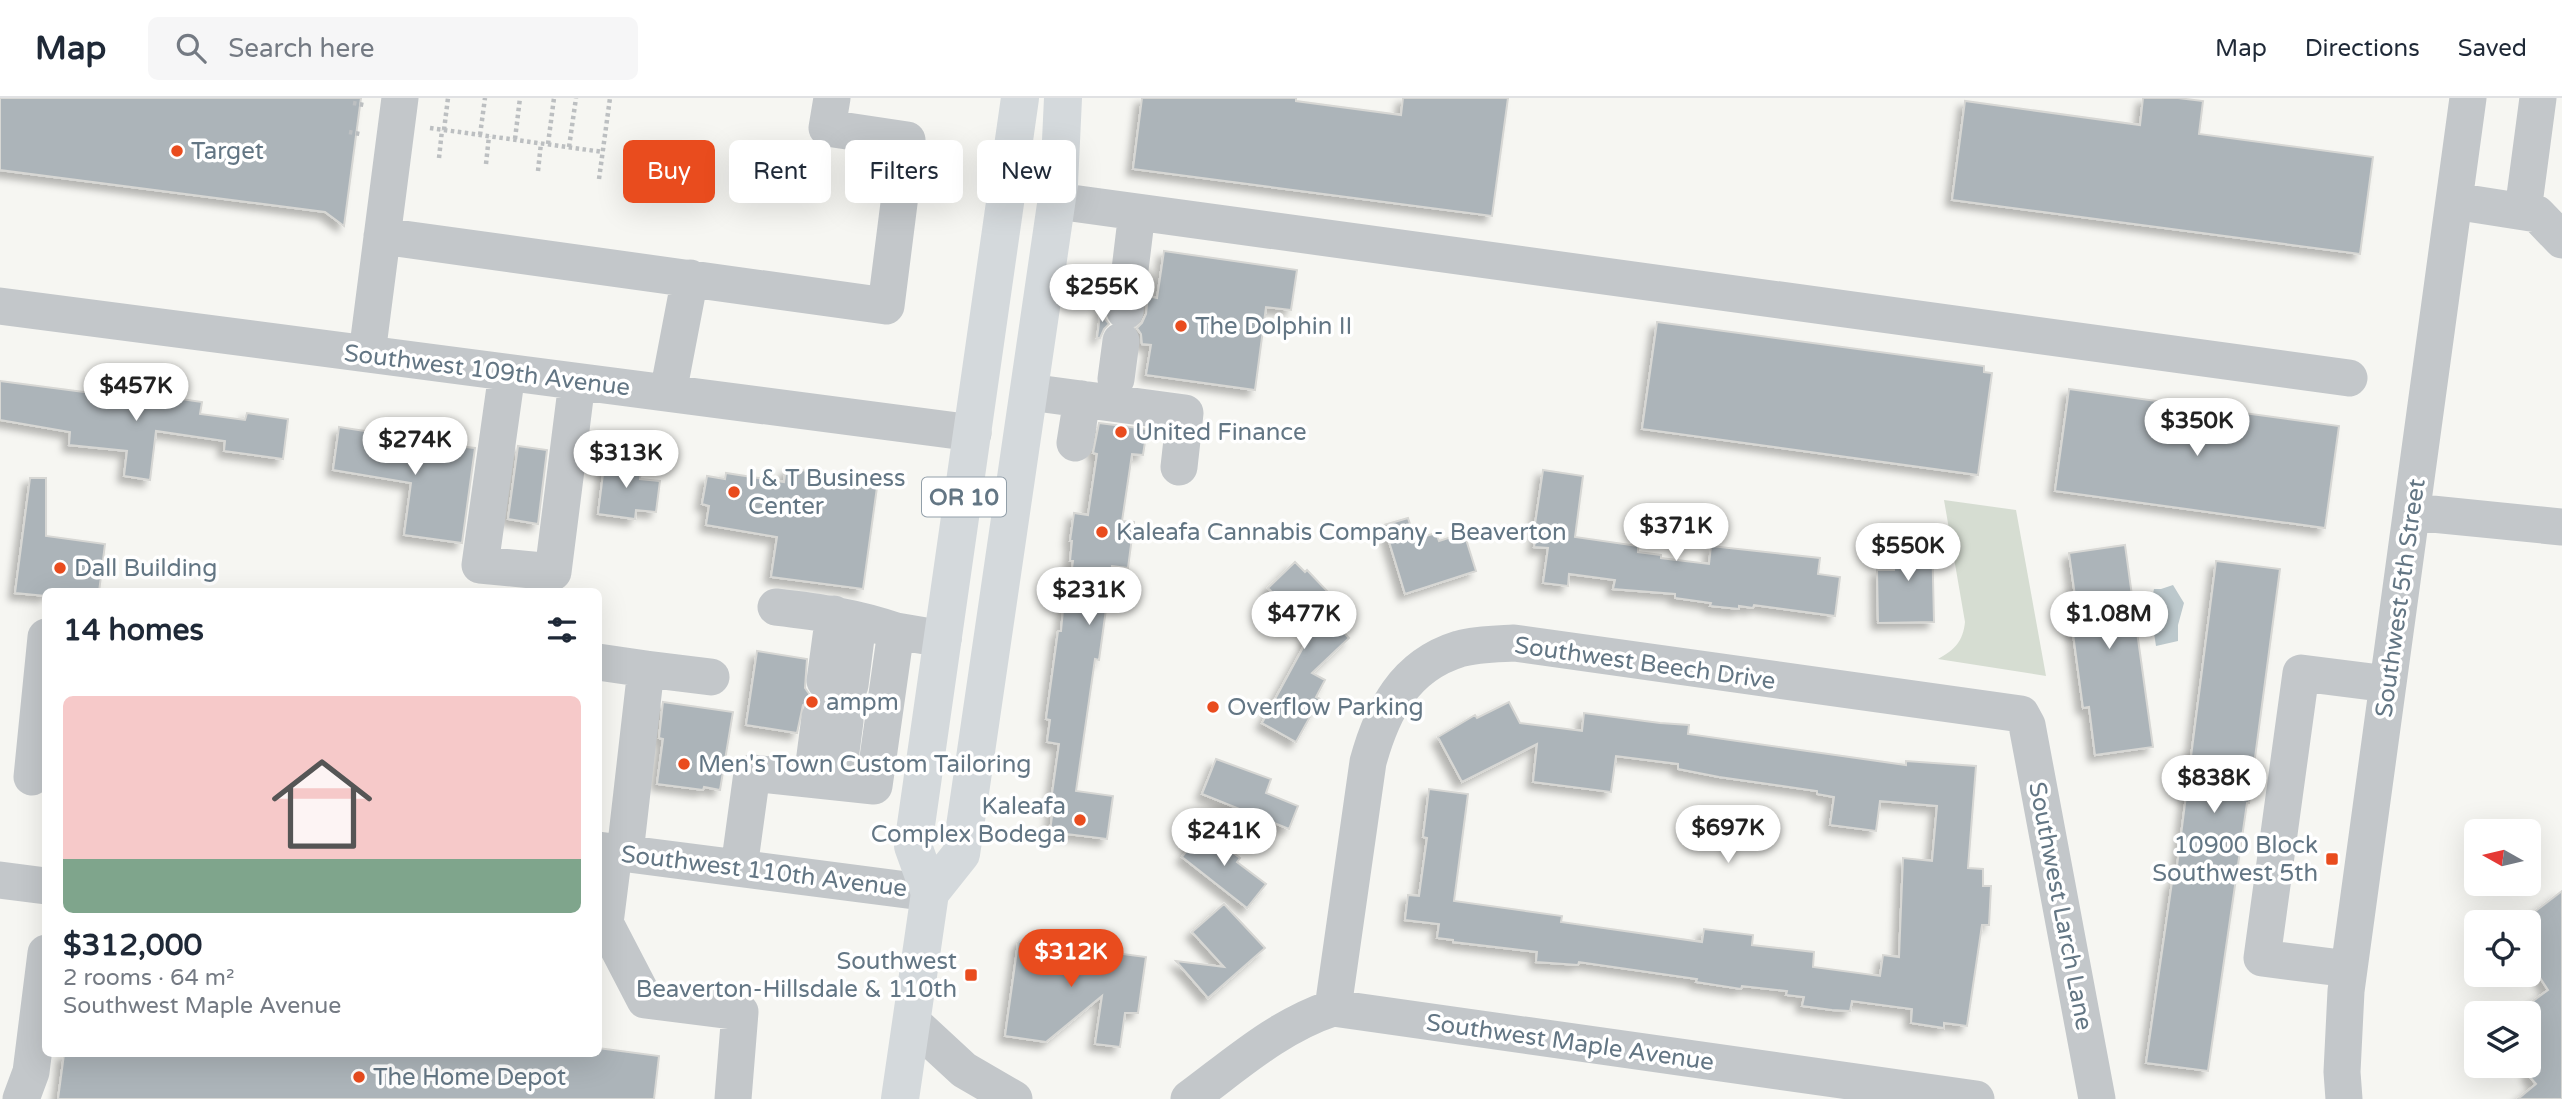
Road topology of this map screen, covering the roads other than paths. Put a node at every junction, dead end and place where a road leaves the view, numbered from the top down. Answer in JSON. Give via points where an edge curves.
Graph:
{"nodes":[{"id":1,"x":832,"y":98,"type":"edge"},
{"id":2,"x":1020,"y":98,"type":"edge"},
{"id":3,"x":1063,"y":98,"type":"edge"},
{"id":4,"x":2468,"y":98,"type":"edge"},
{"id":5,"x":2538,"y":98,"type":"edge"},
{"id":6,"x":399,"y":111,"type":"edge"},
{"id":7,"x":1061,"y":140,"type":"edge"},
{"id":8,"x":2454,"y":201,"type":"junction"},
{"id":9,"x":1057,"y":203,"type":"edge"},
{"id":10,"x":1072,"y":203,"type":"edge"},
{"id":11,"x":2523,"y":211,"type":"junction"},
{"id":12,"x":1137,"y":212,"type":"junction"},
{"id":13,"x":382,"y":236,"type":"junction"},
{"id":14,"x":2562,"y":240,"type":"edge"},
{"id":15,"x":690,"y":278,"type":"junction"},
{"id":16,"x":0,"y":306,"type":"edge"},
{"id":17,"x":367,"y":354,"type":"junction"},
{"id":18,"x":507,"y":373,"type":"junction"},
{"id":19,"x":2348,"y":378,"type":"dead end"},
{"id":20,"x":1116,"y":379,"type":"dead end"},
{"id":21,"x":578,"y":382,"type":"junction"},
{"id":22,"x":1029,"y":392,"type":"junction"},
{"id":23,"x":668,"y":393,"type":"junction"},
{"id":24,"x":1082,"y":399,"type":"junction"},
{"id":25,"x":973,"y":433,"type":"junction"},
{"id":26,"x":1076,"y":443,"type":"dead end"},
{"id":27,"x":1179,"y":467,"type":"dead end"},
{"id":28,"x":1014,"y":492,"type":"junction"},
{"id":29,"x":2412,"y":512,"type":"junction"},
{"id":30,"x":2562,"y":527,"type":"edge"},
{"id":31,"x":776,"y":607,"type":"dead end"},
{"id":32,"x":846,"y":616,"type":"junction"},
{"id":33,"x":896,"y":631,"type":"junction"},
{"id":34,"x":943,"y":639,"type":"junction"},
{"id":35,"x":602,"y":663,"type":"edge"},
{"id":36,"x":42,"y":665,"type":"edge"},
{"id":37,"x":646,"y":669,"type":"junction"},
{"id":38,"x":711,"y":677,"type":"dead end"},
{"id":39,"x":838,"y":683,"type":"dead end"},
{"id":40,"x":2388,"y":684,"type":"junction"},
{"id":41,"x":2021,"y":714,"type":"joint"},
{"id":42,"x":832,"y":719,"type":"dead end"},
{"id":43,"x":26,"y":776,"type":"edge"},
{"id":44,"x":824,"y":781,"type":"junction"},
{"id":45,"x":874,"y":786,"type":"junction"},
{"id":46,"x":922,"y":791,"type":"junction"},
{"id":47,"x":612,"y":852,"type":"edge"},
{"id":48,"x":739,"y":868,"type":"junction"},
{"id":49,"x":0,"y":880,"type":"edge"},
{"id":50,"x":42,"y":886,"type":"edge"},
{"id":51,"x":930,"y":892,"type":"junction"},
{"id":52,"x":2349,"y":969,"type":"junction"},
{"id":53,"x":42,"y":985,"type":"edge"},
{"id":54,"x":1333,"y":1008,"type":"junction"},
{"id":55,"x":912,"y":1022,"type":"junction"},
{"id":56,"x":21,"y":1099,"type":"edge"},
{"id":57,"x":733,"y":1099,"type":"edge"},
{"id":58,"x":900,"y":1099,"type":"edge"},
{"id":59,"x":1014,"y":1099,"type":"edge"},
{"id":60,"x":1189,"y":1099,"type":"edge"},
{"id":61,"x":1976,"y":1099,"type":"edge"},
{"id":62,"x":2096,"y":1099,"type":"edge"},
{"id":63,"x":2344,"y":1099,"type":"edge"}],
"edges":[{"from":1,"to":15,"type":"street","via":[[827,128],[908,140],[886,306]]},
{"from":2,"to":25,"type":"main road","number":"OR 10"},
{"from":3,"to":7,"type":"main road","number":"OR 10"},
{"from":4,"to":8,"type":"street","name":"Southwest 5th Street"},
{"from":5,"to":11,"type":"street"},
{"from":6,"to":13,"type":"street"},
{"from":8,"to":11,"type":"street"},
{"from":8,"to":29,"type":"street","name":"Southwest 5th Street"},
{"from":9,"to":22,"type":"main road","number":"OR 10"},
{"from":10,"to":12,"type":"street"},
{"from":11,"to":14,"type":"street","via":[[2537,214]]},
{"from":12,"to":19,"type":"street"},
{"from":12,"to":20,"type":"street"},
{"from":13,"to":15,"type":"street"},
{"from":13,"to":17,"type":"street"},
{"from":15,"to":23,"type":"street"},
{"from":16,"to":17,"type":"street","name":"Southwest 109th Avenue"},
{"from":17,"to":18,"type":"street","name":"Southwest 109th Avenue"},
{"from":18,"to":21,"type":"street","name":"Southwest 109th Avenue"},
{"from":18,"to":21,"type":"street","via":[[480,565],[553,572]]},
{"from":21,"to":23,"type":"street","name":"Southwest 109th Avenue"},
{"from":22,"to":24,"type":"street"},
{"from":22,"to":28,"type":"main road","number":"OR 10"},
{"from":23,"to":25,"type":"street","name":"Southwest 109th Avenue"},
{"from":24,"to":26,"type":"street"},
{"from":24,"to":27,"type":"street","via":[[1185,413]]},
{"from":25,"to":28,"type":"main road","via":[[987,441]]},
{"from":25,"to":34,"type":"main road","number":"OR 10"},
{"from":28,"to":51,"type":"main road","number":"OR 10","via":[[961,854]]},
{"from":29,"to":30,"type":"street"},
{"from":29,"to":40,"type":"street","name":"Southwest 5th Street"},
{"from":31,"to":32,"type":"street"},
{"from":32,"to":33,"type":"street"},
{"from":32,"to":39,"type":"street"},
{"from":33,"to":34,"type":"street"},
{"from":33,"to":45,"type":"street"},
{"from":34,"to":46,"type":"main road","number":"OR 10"},
{"from":35,"to":37,"type":"street"},
{"from":36,"to":43,"type":"street"},
{"from":37,"to":38,"type":"street"},
{"from":37,"to":47,"type":"street"},
{"from":40,"to":52,"type":"street","name":"Southwest 5th Street"},
{"from":40,"to":52,"type":"street","via":[[2301,673],[2262,958]]},
{"from":41,"to":54,"type":"street","name":"Southwest Beech Drive","via":[[1514,643],[1460,649],[1415,674],[1393,698],[1377,727]]},
{"from":41,"to":62,"type":"street","name":"Southwest Larch Lane","via":[[2027,724]]},
{"from":42,"to":44,"type":"street"},
{"from":44,"to":45,"type":"street"},
{"from":44,"to":48,"type":"street","via":[[752,773]]},
{"from":45,"to":46,"type":"street"},
{"from":46,"to":51,"type":"main road","number":"OR 10","via":[[913,846]]},
{"from":47,"to":48,"type":"street","name":"Southwest 110th Avenue"},
{"from":47,"to":57,"type":"street","via":[[605,923],[645,1000],[740,1012]]},
{"from":48,"to":51,"type":"street","name":"Southwest 110th Avenue"},
{"from":49,"to":50,"type":"street"},
{"from":51,"to":55,"type":"main road","number":"OR 10"},
{"from":52,"to":63,"type":"street","name":"Southwest 5th Street"},
{"from":53,"to":56,"type":"street","via":[[31,1072]]},
{"from":54,"to":60,"type":"street","name":"Southwest Maple Avenue","via":[[1287,1027]]},
{"from":54,"to":61,"type":"street","name":"Southwest Maple Avenue"},
{"from":55,"to":58,"type":"main road","number":"OR 10"},
{"from":55,"to":59,"type":"street","via":[[964,1070]]}]}
